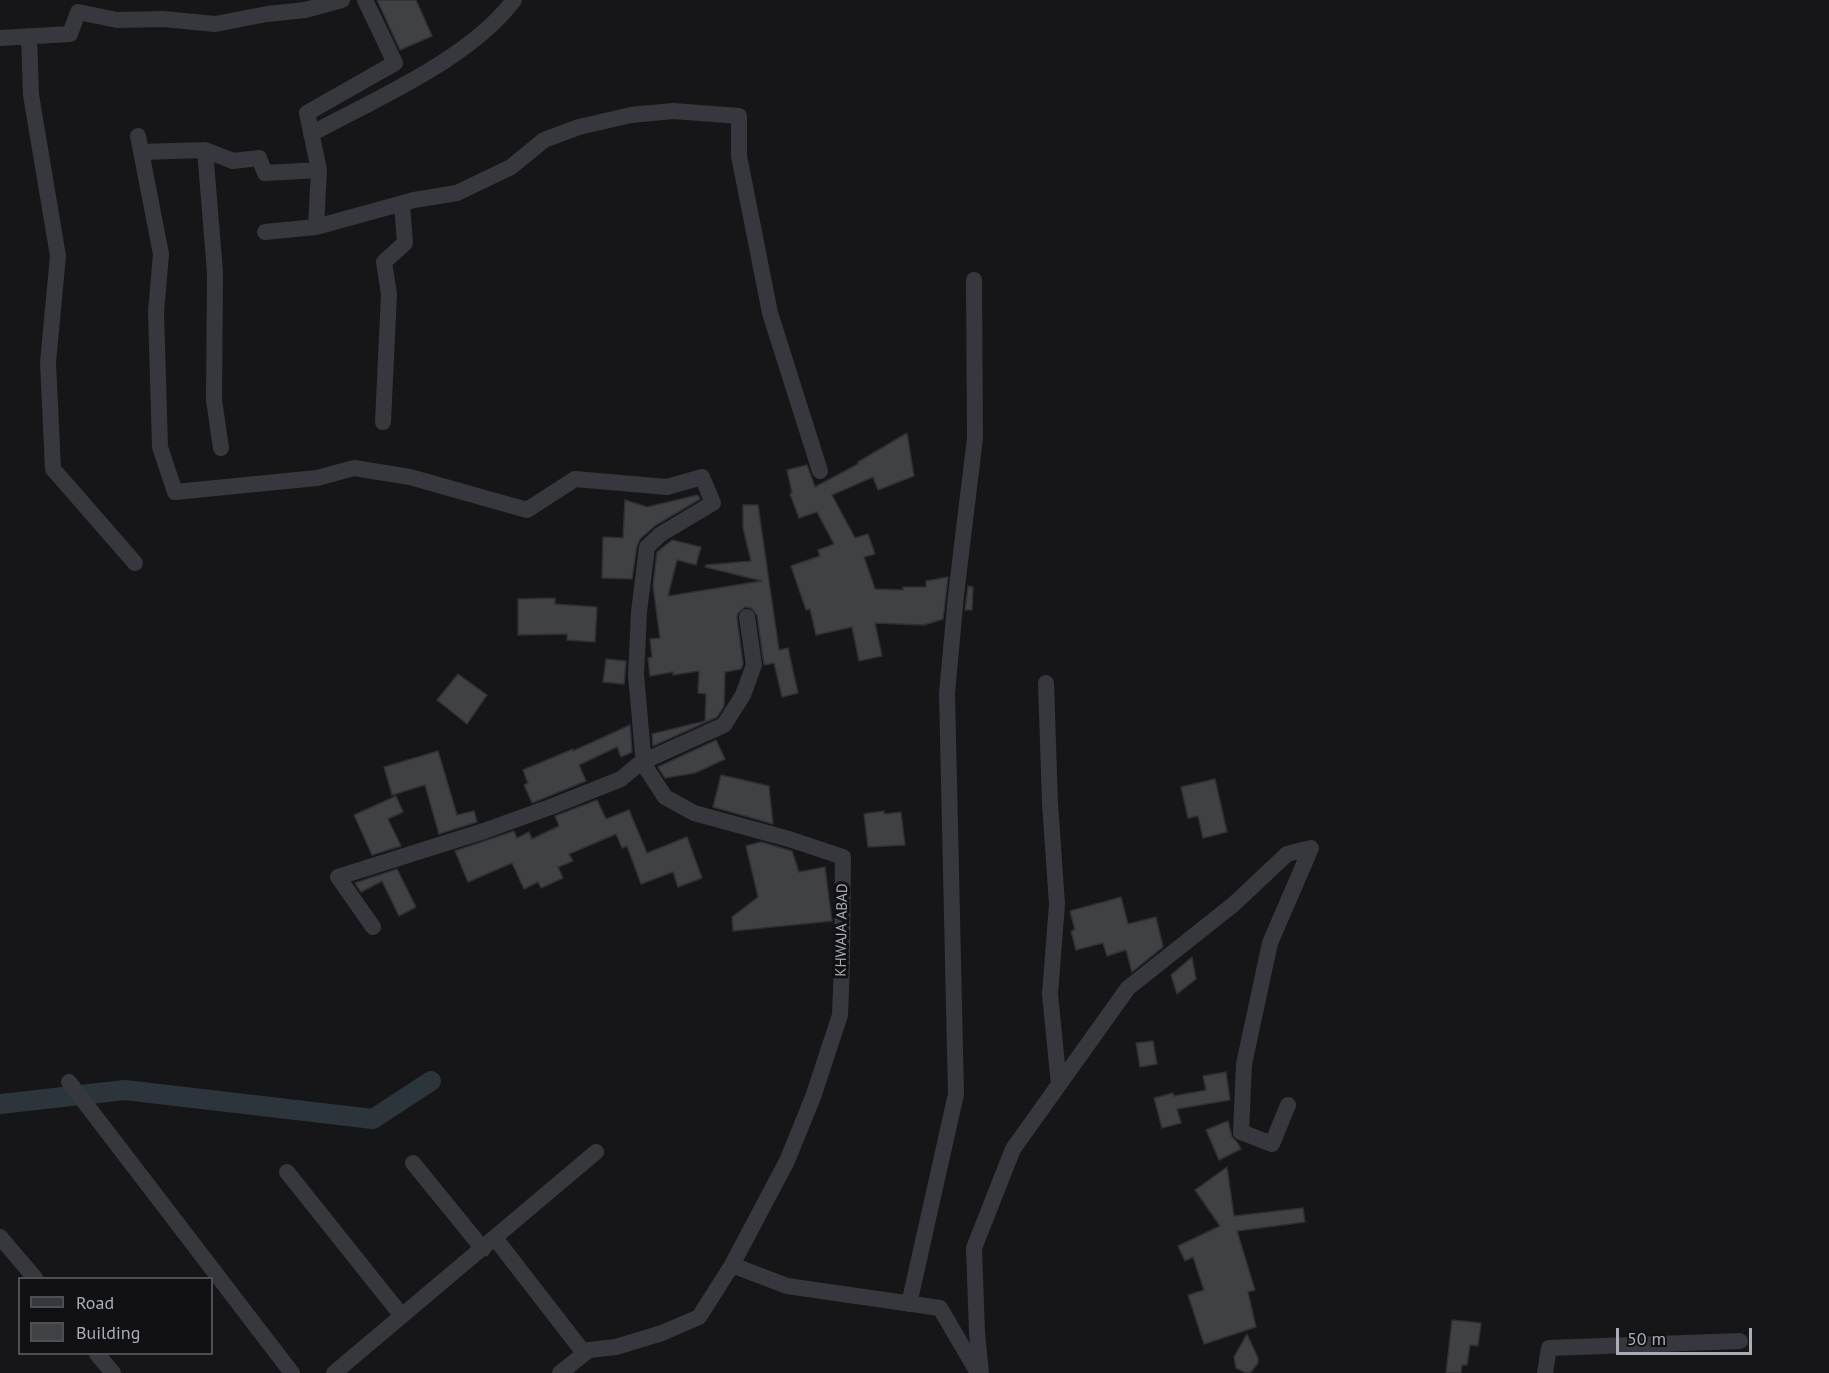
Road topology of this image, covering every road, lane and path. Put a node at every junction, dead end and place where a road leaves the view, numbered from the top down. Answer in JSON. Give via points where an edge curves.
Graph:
{"nodes":[{"id":1,"x":342,"y":0,"type":"edge"},
{"id":2,"x":365,"y":0,"type":"edge"},
{"id":3,"x":514,"y":0,"type":"edge"},
{"id":4,"x":29,"y":36,"type":"junction"},
{"id":5,"x":0,"y":38,"type":"edge"},
{"id":6,"x":311,"y":134,"type":"junction"},
{"id":7,"x":205,"y":150,"type":"junction"},
{"id":8,"x":319,"y":170,"type":"junction"},
{"id":9,"x":402,"y":204,"type":"junction"},
{"id":10,"x":316,"y":227,"type":"junction"},
{"id":11,"x":265,"y":232,"type":"dead end"},
{"id":12,"x":974,"y":280,"type":"dead end"},
{"id":13,"x":383,"y":422,"type":"dead end"},
{"id":14,"x":221,"y":448,"type":"dead end"},
{"id":15,"x":820,"y":471,"type":"dead end"},
{"id":16,"x":135,"y":563,"type":"dead end"},
{"id":17,"x":747,"y":617,"type":"dead end"},
{"id":18,"x":1046,"y":683,"type":"dead end"},
{"id":19,"x":644,"y":762,"type":"junction"},
{"id":20,"x":373,"y":927,"type":"dead end"},
{"id":21,"x":69,"y":1082,"type":"dead end"},
{"id":22,"x":1059,"y":1085,"type":"junction"},
{"id":23,"x":1288,"y":1105,"type":"dead end"},
{"id":24,"x":596,"y":1152,"type":"dead end"},
{"id":25,"x":413,"y":1163,"type":"dead end"},
{"id":26,"x":287,"y":1172,"type":"dead end"},
{"id":27,"x":0,"y":1237,"type":"edge"},
{"id":28,"x":489,"y":1243,"type":"junction"},
{"id":29,"x":732,"y":1265,"type":"junction"},
{"id":30,"x":33,"y":1277,"type":"edge"},
{"id":31,"x":909,"y":1304,"type":"junction"},
{"id":32,"x":402,"y":1316,"type":"junction"},
{"id":33,"x":1740,"y":1341,"type":"dead end"},
{"id":34,"x":584,"y":1353,"type":"junction"},
{"id":35,"x":99,"y":1355,"type":"edge"},
{"id":36,"x":113,"y":1373,"type":"edge"},
{"id":37,"x":292,"y":1373,"type":"edge"},
{"id":38,"x":334,"y":1373,"type":"edge"},
{"id":39,"x":560,"y":1373,"type":"edge"},
{"id":40,"x":980,"y":1373,"type":"edge"},
{"id":41,"x":1545,"y":1373,"type":"edge"}],
"edges":[{"from":1,"to":4,"type":"street","via":[[215,24],[117,20],[78,12],[70,34]]},
{"from":2,"to":6,"type":"street","via":[[395,63],[307,113]]},
{"from":3,"to":6,"type":"street","via":[[477,38],[426,72]]},
{"from":4,"to":5,"type":"street"},
{"from":4,"to":16,"type":"street","via":[[31,95],[58,256],[48,362],[53,469]]},
{"from":6,"to":8,"type":"street"},
{"from":7,"to":8,"type":"street","via":[[233,161],[260,158],[265,173]]},
{"from":7,"to":14,"type":"street","via":[[215,272],[214,400]]},
{"from":7,"to":19,"type":"street","name":"KHWAJA ABAD","via":[[139,144],[161,254],[156,312],[160,447],[175,492],[317,478],[354,468],[410,477],[527,510],[575,479],[667,487],[702,477],[713,503],[661,534],[647,547],[636,675]]},
{"from":8,"to":10,"type":"street"},
{"from":9,"to":10,"type":"street"},
{"from":9,"to":13,"type":"street","via":[[405,243],[384,262],[389,294]]},
{"from":9,"to":15,"type":"street","via":[[457,193],[511,167],[544,140],[579,127],[631,115],[673,111],[739,116],[739,156],[770,313]]},
{"from":10,"to":11,"type":"street"},
{"from":12,"to":31,"type":"street","via":[[975,438],[947,693],[956,1094]]},
{"from":17,"to":19,"type":"street","via":[[754,665],[743,695],[724,725]]},
{"from":18,"to":22,"type":"street","via":[[1057,904],[1050,994]]},
{"from":19,"to":20,"type":"street","via":[[621,779],[553,806],[338,877]]},
{"from":19,"to":29,"type":"street","name":"KHWAJA ABAD","via":[[665,797],[694,813],[843,857],[840,1015],[787,1161]]},
{"from":21,"to":37,"type":"street"},
{"from":22,"to":23,"type":"street","via":[[1128,988],[1234,904],[1287,854],[1311,848],[1270,943],[1244,1064],[1241,1132],[1272,1144]]},
{"from":22,"to":40,"type":"street","via":[[1013,1149],[974,1248]]},
{"from":24,"to":28,"type":"street"},
{"from":25,"to":28,"type":"street"},
{"from":26,"to":32,"type":"street"},
{"from":27,"to":30,"type":"street"},
{"from":28,"to":32,"type":"street"},
{"from":28,"to":34,"type":"street"},
{"from":29,"to":31,"type":"street","via":[[787,1286]]},
{"from":29,"to":34,"type":"street","name":"KHWAJA ABAD","via":[[699,1317],[662,1333]]},
{"from":31,"to":40,"type":"street","via":[[940,1308]]},
{"from":32,"to":38,"type":"street"},
{"from":33,"to":41,"type":"street","via":[[1548,1348]]},
{"from":34,"to":39,"type":"street","name":"KHWAJA ABAD"},
{"from":35,"to":36,"type":"street"}]}
